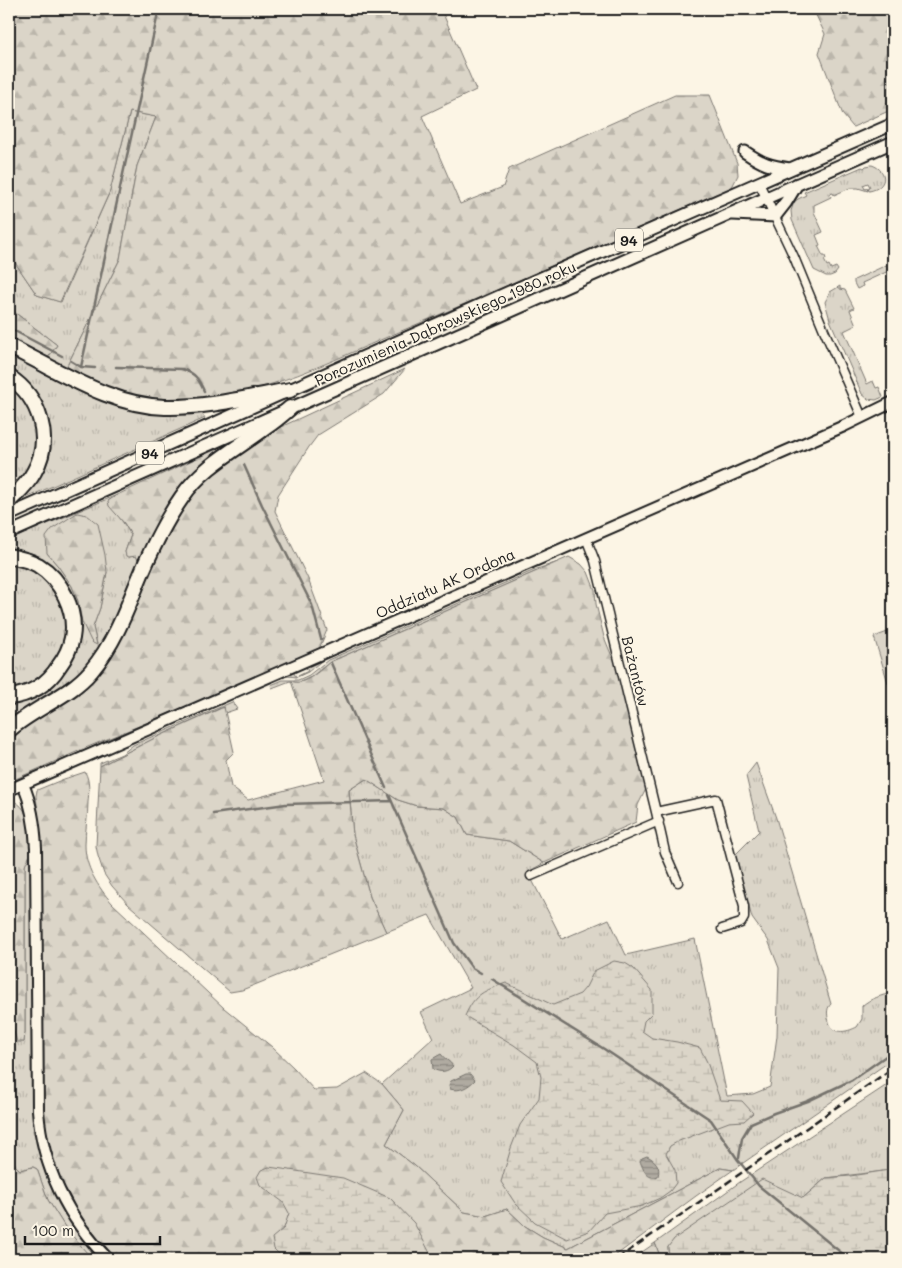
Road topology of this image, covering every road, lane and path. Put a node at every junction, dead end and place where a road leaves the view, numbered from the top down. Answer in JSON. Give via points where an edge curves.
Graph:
{"nodes":[{"id":1,"x":893,"y":124,"type":"edge"},
{"id":2,"x":893,"y":142,"type":"edge"},
{"id":3,"x":745,"y":152,"type":"dead end"},
{"id":4,"x":791,"y":169,"type":"junction"},
{"id":5,"x":759,"y":183,"type":"junction"},
{"id":6,"x":798,"y":184,"type":"junction"},
{"id":7,"x":766,"y":198,"type":"junction"},
{"id":8,"x":729,"y":214,"type":"junction"},
{"id":9,"x":775,"y":216,"type":"junction"},
{"id":10,"x":9,"y":346,"type":"edge"},
{"id":11,"x":9,"y":377,"type":"edge"},
{"id":12,"x":290,"y":390,"type":"junction"},
{"id":13,"x":893,"y":402,"type":"edge"},
{"id":14,"x":290,"y":408,"type":"junction"},
{"id":15,"x":862,"y":417,"type":"junction"},
{"id":16,"x":9,"y":502,"type":"edge"},
{"id":17,"x":9,"y":515,"type":"edge"},
{"id":18,"x":9,"y":533,"type":"edge"},
{"id":19,"x":586,"y":538,"type":"junction"},
{"id":20,"x":9,"y":556,"type":"edge"},
{"id":21,"x":9,"y":697,"type":"edge"},
{"id":22,"x":9,"y":730,"type":"edge"},
{"id":23,"x":24,"y":784,"type":"junction"},
{"id":24,"x":9,"y":790,"type":"edge"},
{"id":25,"x":656,"y":812,"type":"junction"},
{"id":26,"x":659,"y":821,"type":"junction"},
{"id":27,"x":531,"y":876,"type":"dead end"},
{"id":28,"x":678,"y":882,"type":"dead end"},
{"id":29,"x":722,"y":929,"type":"dead end"},
{"id":30,"x":108,"y":1259,"type":"edge"}],
"edges":[{"from":1,"to":4,"type":"main road","name":"Porozumienia Dąbrowskiego 1980 roku","number":"94"},
{"from":2,"to":6,"type":"main road","name":"Porozumienia Dąbrowskiego 1980 roku","number":"94"},
{"from":3,"to":4,"type":"main road","via":[[762,163]]},
{"from":4,"to":5,"type":"main road","name":"Porozumienia Dąbrowskiego 1980 roku","number":"94"},
{"from":5,"to":7,"type":"street"},
{"from":5,"to":12,"type":"main road","name":"Porozumienia Dąbrowskiego 1980 roku","number":"94"},
{"from":6,"to":7,"type":"main road","name":"Porozumienia Dąbrowskiego 1980 roku","number":"94"},
{"from":6,"to":9,"type":"main road"},
{"from":7,"to":8,"type":"main road","name":"Porozumienia Dąbrowskiego 1980 roku","number":"94"},
{"from":7,"to":9,"type":"street"},
{"from":8,"to":9,"type":"main road"},
{"from":8,"to":14,"type":"main road","name":"Porozumienia Dąbrowskiego 1980 roku","number":"94"},
{"from":9,"to":15,"type":"street"},
{"from":10,"to":12,"type":"highway","via":[[76,381],[120,399],[151,406],[192,406]]},
{"from":11,"to":16,"type":"highway","via":[[22,386],[32,400],[43,427],[41,455],[35,472]]},
{"from":12,"to":17,"type":"main road","name":"Porozumienia Dąbrowskiego 1980 roku","number":"94"},
{"from":13,"to":15,"type":"street","name":"Oddziału AK Ordona"},
{"from":14,"to":18,"type":"main road","name":"Porozumienia Dąbrowskiego 1980 roku","number":"94"},
{"from":14,"to":22,"type":"highway","via":[[194,482],[159,536],[129,606],[99,662],[75,687]]},
{"from":15,"to":19,"type":"street","name":"Oddziału AK Ordona"},
{"from":19,"to":23,"type":"street","name":"Oddziału AK Ordona"},
{"from":19,"to":25,"type":"street","name":"Bażantów","via":[[595,561]]},
{"from":20,"to":21,"type":"highway","via":[[29,561],[50,575],[62,591],[73,624],[68,650],[52,677],[24,695]]},
{"from":23,"to":24,"type":"street","name":"Oddziału AK Ordona"},
{"from":23,"to":30,"type":"street","via":[[34,820],[36,848],[38,1110],[41,1136],[48,1164],[61,1194],[93,1243]]},
{"from":25,"to":26,"type":"street","name":"Bażantów"},
{"from":25,"to":29,"type":"street","via":[[716,799],[744,906],[741,923]]},
{"from":26,"to":27,"type":"street"},
{"from":26,"to":28,"type":"street","name":"Bażantów","via":[[665,852]]}]}
